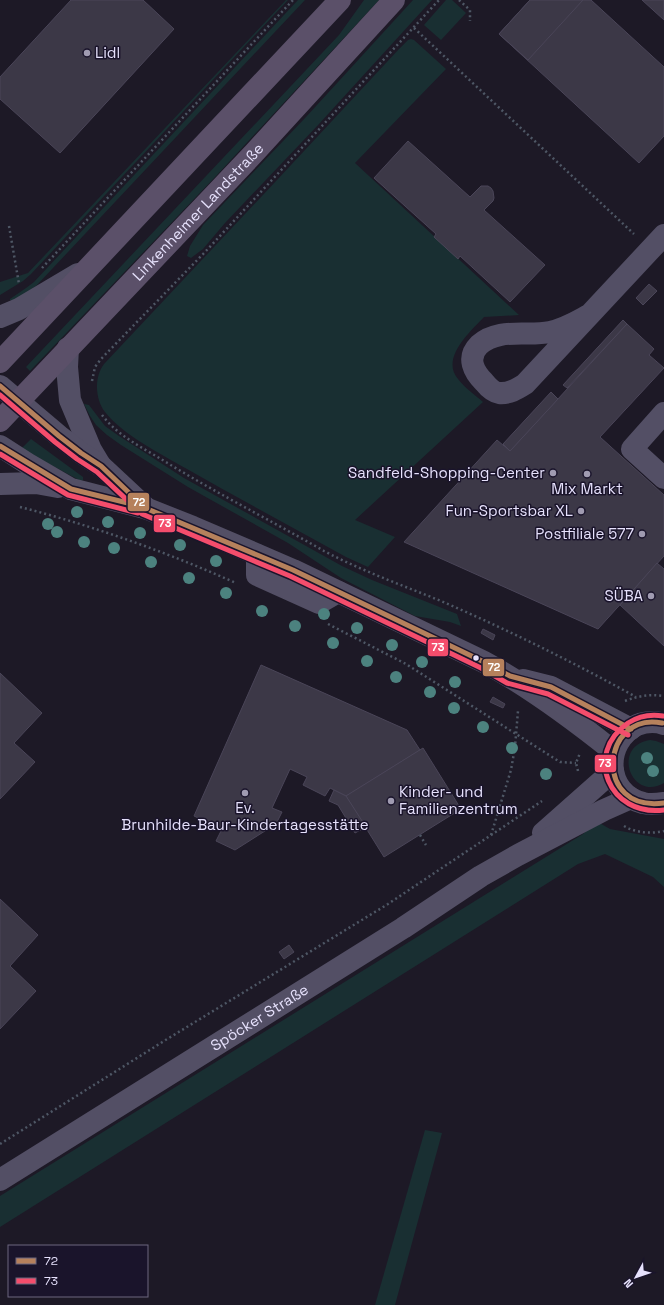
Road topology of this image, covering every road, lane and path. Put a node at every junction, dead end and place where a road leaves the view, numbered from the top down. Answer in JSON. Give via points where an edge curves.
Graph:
{"nodes":[{"id":1,"x":293,"y":0,"type":"edge"},
{"id":2,"x":340,"y":0,"type":"edge"},
{"id":3,"x":394,"y":0,"type":"edge"},
{"id":4,"x":439,"y":0,"type":"edge"},
{"id":5,"x":459,"y":0,"type":"edge"},
{"id":6,"x":470,"y":21,"type":"dead end"},
{"id":7,"x":414,"y":28,"type":"junction"},
{"id":8,"x":9,"y":226,"type":"dead end"},
{"id":9,"x":657,"y":242,"type":"edge"},
{"id":10,"x":91,"y":265,"type":"junction"},
{"id":11,"x":40,"y":270,"type":"dead end"},
{"id":12,"x":19,"y":289,"type":"dead end"},
{"id":13,"x":589,"y":315,"type":"junction"},
{"id":14,"x":0,"y":317,"type":"edge"},
{"id":15,"x":68,"y":348,"type":"junction"},
{"id":16,"x":0,"y":362,"type":"edge"},
{"id":17,"x":0,"y":386,"type":"edge"},
{"id":18,"x":92,"y":387,"type":"dead end"},
{"id":19,"x":18,"y":402,"type":"junction"},
{"id":20,"x":664,"y":413,"type":"edge"},
{"id":21,"x":101,"y":414,"type":"dead end"},
{"id":22,"x":0,"y":421,"type":"edge"},
{"id":23,"x":0,"y":446,"type":"edge"},
{"id":24,"x":101,"y":466,"type":"junction"},
{"id":25,"x":664,"y":478,"type":"edge"},
{"id":26,"x":0,"y":484,"type":"edge"},
{"id":27,"x":71,"y":489,"type":"junction"},
{"id":28,"x":18,"y":507,"type":"dead end"},
{"id":29,"x":146,"y":508,"type":"junction"},
{"id":30,"x":237,"y":584,"type":"dead end"},
{"id":31,"x":327,"y":624,"type":"dead end"},
{"id":32,"x":510,"y":676,"type":"junction"},
{"id":33,"x":664,"y":696,"type":"edge"},
{"id":34,"x":518,"y":711,"type":"dead end"},
{"id":35,"x":664,"y":724,"type":"edge"},
{"id":36,"x":630,"y":729,"type":"junction"},
{"id":37,"x":517,"y":734,"type":"junction"},
{"id":38,"x":613,"y":761,"type":"junction"},
{"id":39,"x":576,"y":763,"type":"dead end"},
{"id":40,"x":548,"y":798,"type":"dead end"},
{"id":41,"x":631,"y":798,"type":"junction"},
{"id":42,"x":664,"y":803,"type":"edge"},
{"id":43,"x":420,"y":834,"type":"dead end"},
{"id":44,"x":490,"y":836,"type":"junction"},
{"id":45,"x":426,"y":845,"type":"dead end"},
{"id":46,"x":518,"y":855,"type":"junction"},
{"id":47,"x":0,"y":1144,"type":"edge"},
{"id":48,"x":0,"y":1180,"type":"edge"}],
"edges":[{"from":1,"to":11,"type":"path"},
{"from":2,"to":10,"type":"main road"},
{"from":3,"to":15,"type":"main road","name":"Linkenheimer Landstraße","via":[[249,158]]},
{"from":4,"to":7,"type":"path"},
{"from":5,"to":6,"type":"path","via":[[470,10]]},
{"from":7,"to":9,"type":"path"},
{"from":7,"to":18,"type":"path","via":[[206,251],[100,359],[95,368]]},
{"from":8,"to":12,"type":"path"},
{"from":9,"to":13,"type":"street"},
{"from":10,"to":14,"type":"street","via":[[19,309]]},
{"from":10,"to":16,"type":"main road"},
{"from":13,"to":13,"type":"street","via":[[564,329],[548,333],[492,337],[473,353],[476,373],[490,388],[500,393],[514,391],[525,384]]},
{"from":15,"to":19,"type":"main road","name":"Linkenheimer Landstraße"},
{"from":15,"to":24,"type":"street","via":[[70,400],[91,450]]},
{"from":17,"to":19,"type":"street"},
{"from":19,"to":22,"type":"main road","name":"Linkenheimer Landstraße"},
{"from":19,"to":24,"type":"street"},
{"from":20,"to":25,"type":"street","via":[[632,449]]},
{"from":21,"to":33,"type":"path","via":[[126,437],[174,467],[349,564],[502,628],[636,697]]},
{"from":23,"to":27,"type":"street"},
{"from":24,"to":29,"type":"street"},
{"from":26,"to":27,"type":"street","via":[[36,483]]},
{"from":27,"to":29,"type":"street"},
{"from":28,"to":30,"type":"path","via":[[102,531],[188,562]]},
{"from":29,"to":32,"type":"street","via":[[338,592]]},
{"from":31,"to":37,"type":"path","via":[[406,664]]},
{"from":32,"to":36,"type":"street","via":[[551,686]]},
{"from":32,"to":38,"type":"street","via":[[591,734]]},
{"from":34,"to":37,"type":"path"},
{"from":35,"to":36,"type":"street","via":[[650,722]]},
{"from":36,"to":38,"type":"street","name":"Spöcker Straße","via":[[617,742]]},
{"from":37,"to":39,"type":"path","via":[[560,762]]},
{"from":37,"to":44,"type":"path","via":[[511,770]]},
{"from":38,"to":41,"type":"street","via":[[616,782]]},
{"from":38,"to":46,"type":"street","name":"Spöcker Straße"},
{"from":40,"to":44,"type":"path"},
{"from":41,"to":42,"type":"street","via":[[653,805]]},
{"from":41,"to":46,"type":"street","name":"Spöcker Straße"},
{"from":43,"to":45,"type":"path"},
{"from":44,"to":47,"type":"path","via":[[388,904]]},
{"from":46,"to":48,"type":"street","name":"Spöcker Straße"}]}
